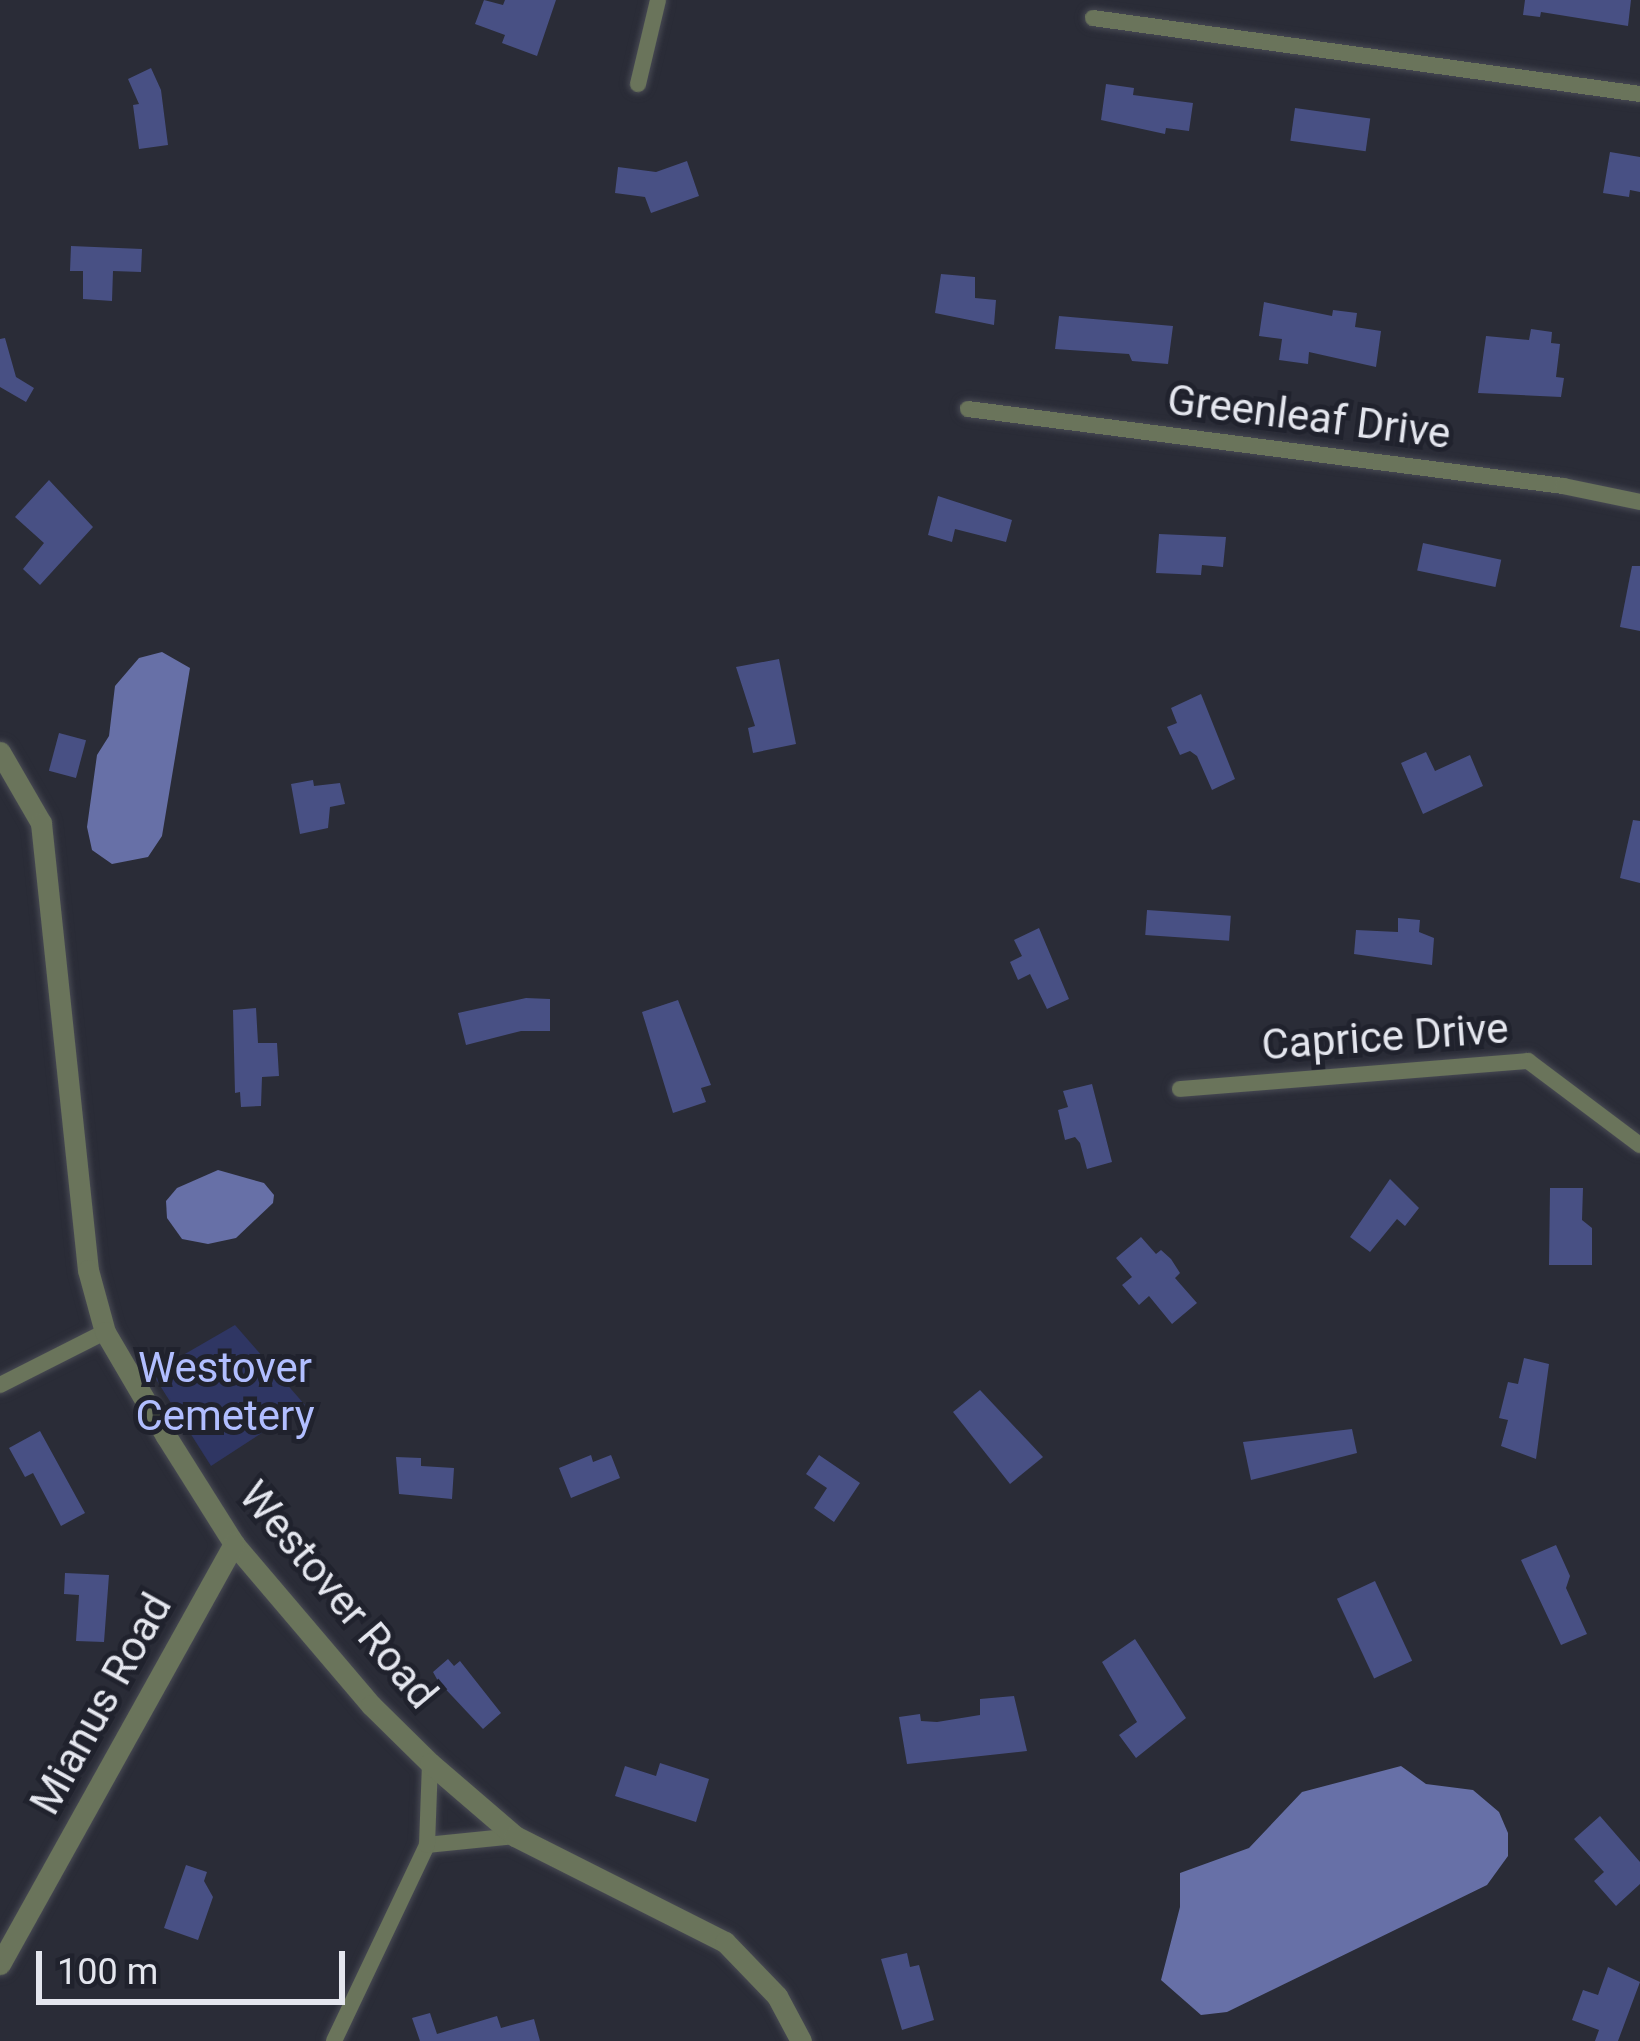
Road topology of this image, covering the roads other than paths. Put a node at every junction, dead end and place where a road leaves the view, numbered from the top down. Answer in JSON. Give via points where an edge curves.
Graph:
{"nodes":[{"id":1,"x":658,"y":0,"type":"edge"},
{"id":2,"x":1093,"y":18,"type":"dead end"},
{"id":3,"x":638,"y":84,"type":"dead end"},
{"id":4,"x":1640,"y":94,"type":"edge"},
{"id":5,"x":968,"y":409,"type":"dead end"},
{"id":6,"x":1640,"y":502,"type":"edge"},
{"id":7,"x":0,"y":752,"type":"edge"},
{"id":8,"x":1180,"y":1089,"type":"dead end"},
{"id":9,"x":1640,"y":1145,"type":"edge"},
{"id":10,"x":105,"y":1332,"type":"junction"},
{"id":11,"x":0,"y":1385,"type":"edge"},
{"id":12,"x":234,"y":1544,"type":"junction"},
{"id":13,"x":430,"y":1762,"type":"junction"},
{"id":14,"x":515,"y":1836,"type":"junction"},
{"id":15,"x":427,"y":1844,"type":"junction"},
{"id":16,"x":0,"y":1964,"type":"edge"},
{"id":17,"x":334,"y":2041,"type":"edge"},
{"id":18,"x":801,"y":2041,"type":"edge"}],
"edges":[{"from":1,"to":3,"type":"street"},
{"from":2,"to":4,"type":"street"},
{"from":5,"to":6,"type":"street","name":"Greenleaf Drive"},
{"from":7,"to":10,"type":"street","name":"Westover Road","via":[[40,823],[88,1270]]},
{"from":8,"to":9,"type":"street","name":"Caprice Drive","via":[[1528,1060]]},
{"from":10,"to":11,"type":"street"},
{"from":10,"to":12,"type":"street","name":"Westover Road"},
{"from":12,"to":13,"type":"street","name":"Westover Road"},
{"from":12,"to":16,"type":"street","name":"Mianus Road"},
{"from":13,"to":14,"type":"street","name":"Westover Road"},
{"from":13,"to":15,"type":"street"},
{"from":14,"to":15,"type":"street"},
{"from":14,"to":18,"type":"street","name":"Westover Road","via":[[725,1942],[777,1996]]},
{"from":15,"to":17,"type":"street"}]}
